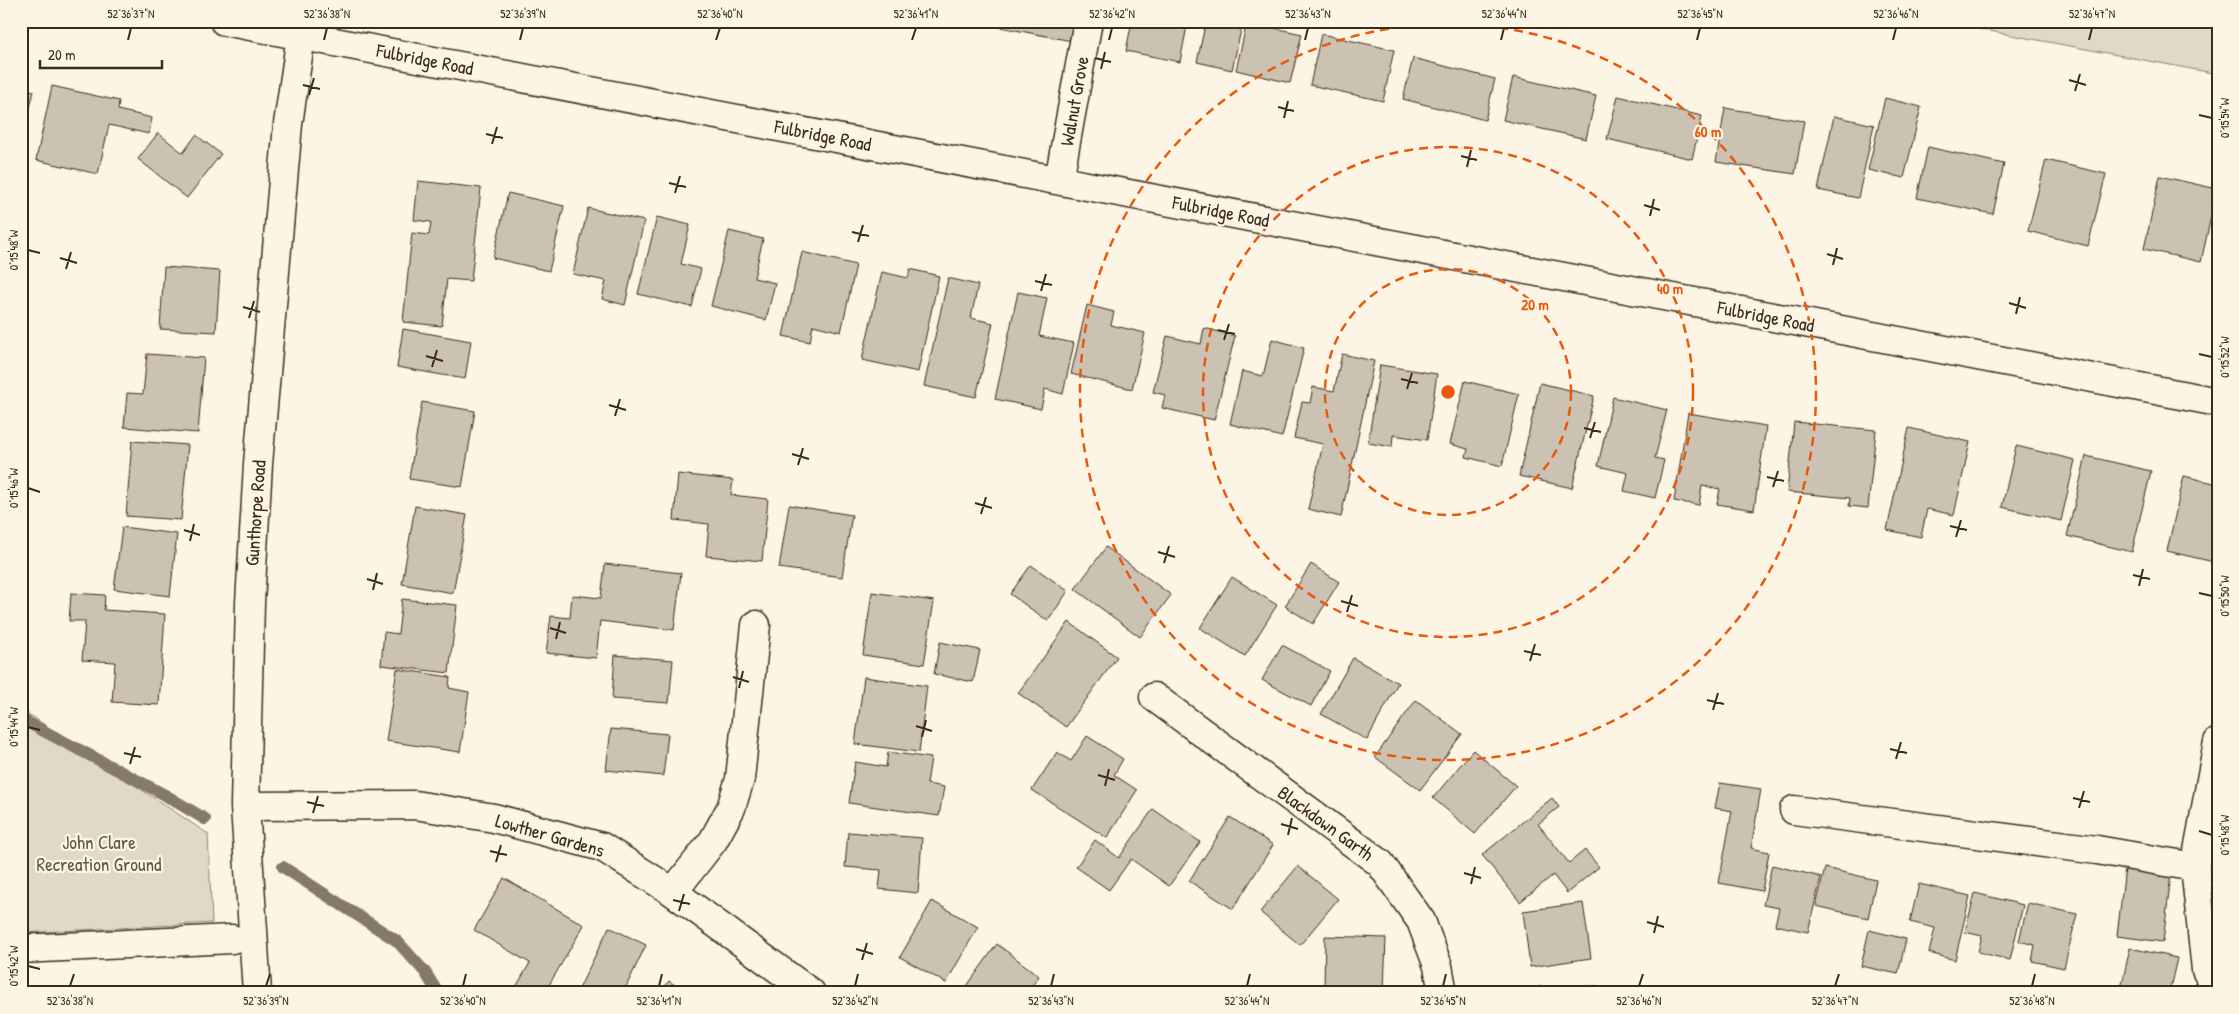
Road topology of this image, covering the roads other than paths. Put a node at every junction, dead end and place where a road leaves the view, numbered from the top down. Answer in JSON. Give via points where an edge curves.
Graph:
{"nodes":[{"id":1,"x":224,"y":21,"type":"edge"},
{"id":2,"x":1088,"y":21,"type":"edge"},
{"id":3,"x":301,"y":36,"type":"junction"},
{"id":4,"x":1059,"y":180,"type":"junction"},
{"id":5,"x":2218,"y":402,"type":"edge"},
{"id":6,"x":756,"y":625,"type":"dead end"},
{"id":7,"x":1154,"y":697,"type":"dead end"},
{"id":8,"x":2218,"y":742,"type":"edge"},
{"id":9,"x":245,"y":806,"type":"junction"},
{"id":10,"x":1794,"y":810,"type":"dead end"},
{"id":11,"x":2195,"y":868,"type":"junction"},
{"id":12,"x":674,"y":892,"type":"junction"},
{"id":13,"x":232,"y":939,"type":"dead end"},
{"id":14,"x":21,"y":949,"type":"edge"},
{"id":15,"x":2218,"y":992,"type":"edge"},
{"id":16,"x":257,"y":993,"type":"edge"},
{"id":17,"x":810,"y":993,"type":"edge"},
{"id":18,"x":1443,"y":993,"type":"edge"}],
"edges":[{"from":1,"to":3,"type":"street","name":"Fulbridge Road"},
{"from":2,"to":4,"type":"street","name":"Walnut Grove"},
{"from":3,"to":4,"type":"street","name":"Fulbridge Road"},
{"from":3,"to":9,"type":"street","name":"Gunthorpe Road","via":[[288,124],[258,464],[250,603]]},
{"from":4,"to":5,"type":"street","name":"Fulbridge Road"},
{"from":6,"to":12,"type":"street","via":[[740,779],[731,808],[713,841]]},
{"from":7,"to":18,"type":"street","name":"Blackdown Garth","via":[[1380,863],[1421,920],[1438,966]]},
{"from":8,"to":11,"type":"street"},
{"from":9,"to":12,"type":"street","name":"Lowther Gardens","via":[[415,805],[494,818],[602,847]]},
{"from":9,"to":16,"type":"street","name":"Gunthorpe Road"},
{"from":10,"to":11,"type":"street","via":[[2098,850]]},
{"from":11,"to":15,"type":"street","via":[[2206,970]]},
{"from":12,"to":17,"type":"street","name":"Lowther Gardens"},
{"from":13,"to":14,"type":"street"}]}
